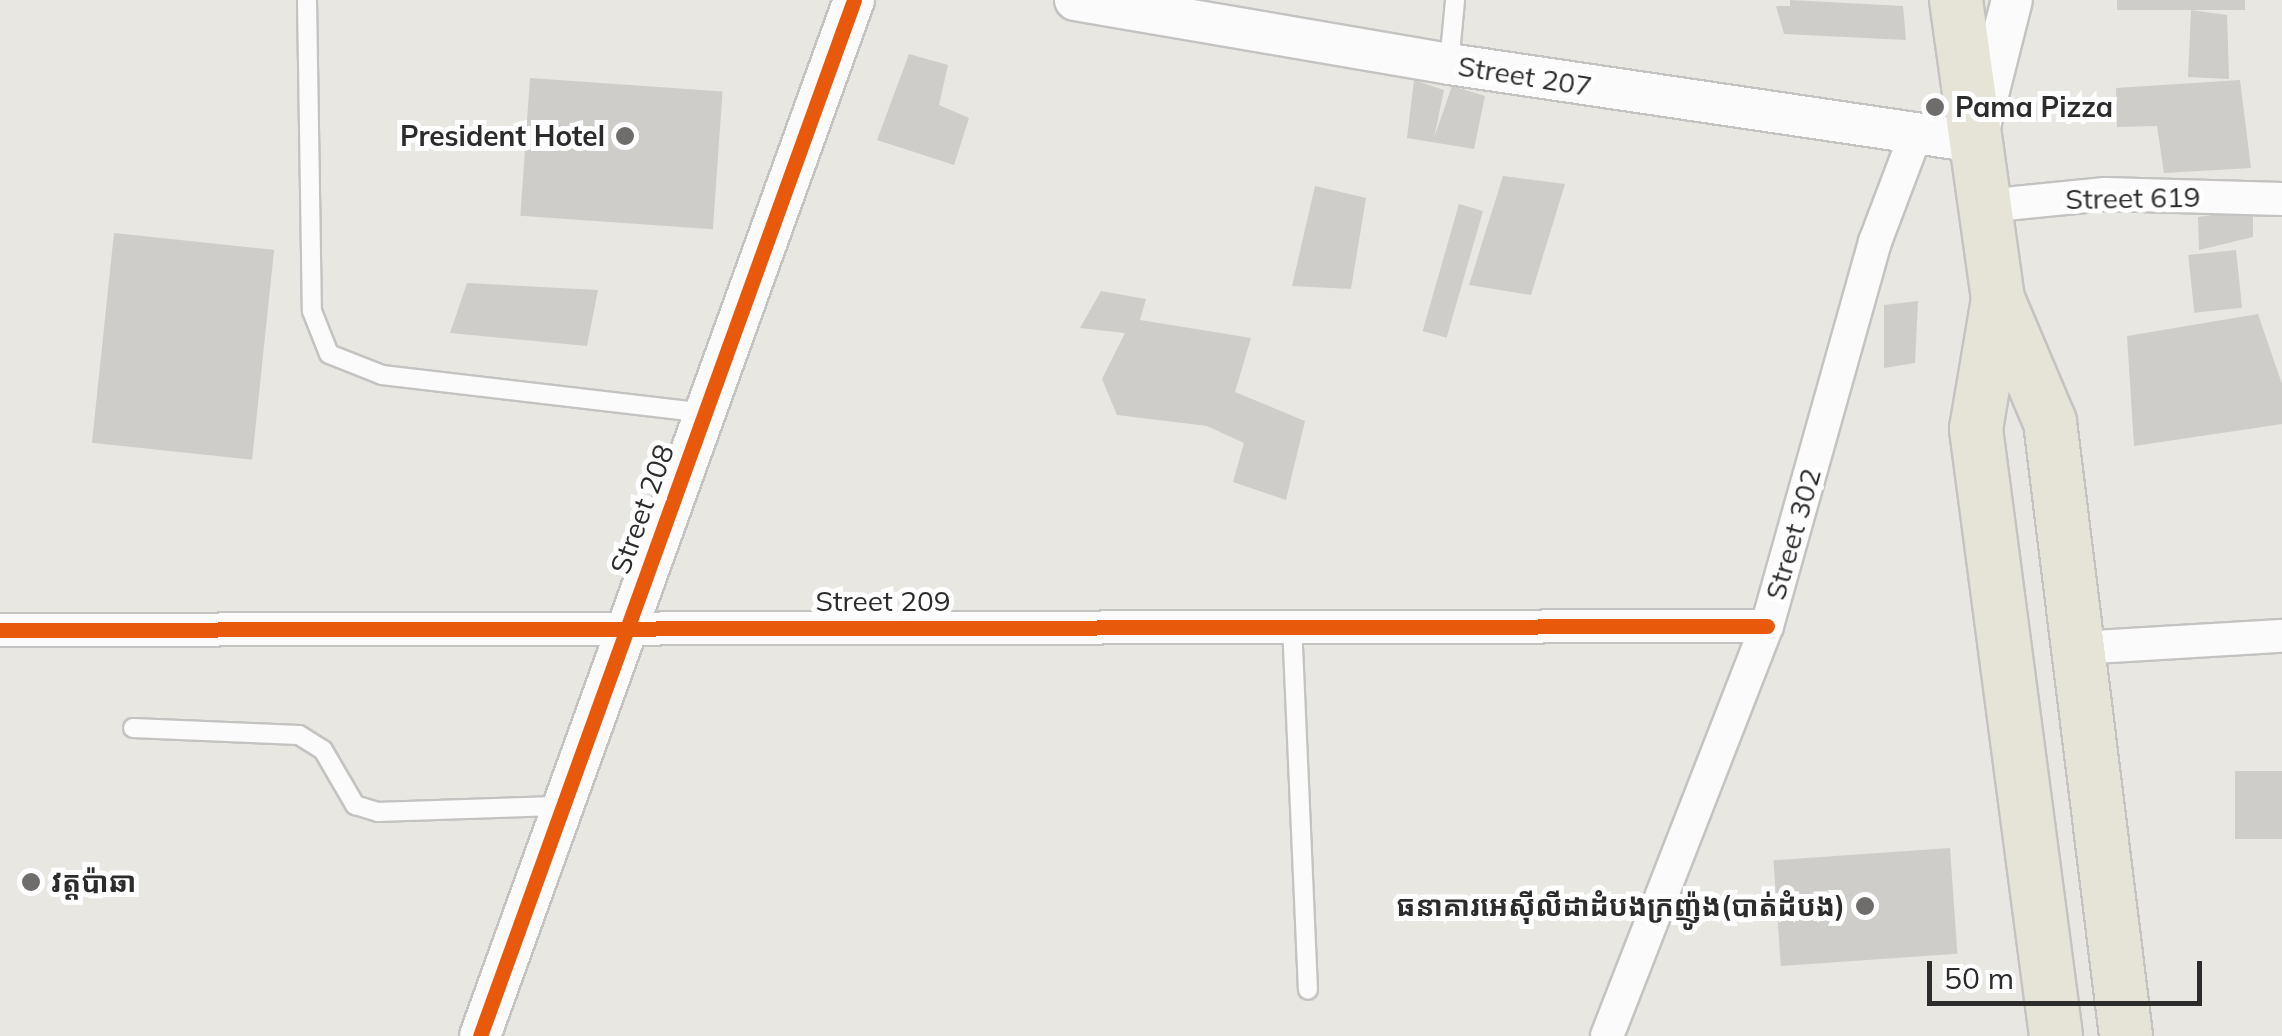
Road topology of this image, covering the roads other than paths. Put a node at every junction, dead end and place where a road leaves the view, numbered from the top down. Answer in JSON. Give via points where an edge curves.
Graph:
{"nodes":[{"id":1,"x":307,"y":0,"type":"edge"},
{"id":2,"x":854,"y":0,"type":"edge"},
{"id":3,"x":1075,"y":0,"type":"edge"},
{"id":4,"x":1455,"y":0,"type":"edge"},
{"id":5,"x":1956,"y":0,"type":"edge"},
{"id":6,"x":2012,"y":0,"type":"edge"},
{"id":7,"x":1449,"y":64,"type":"junction"},
{"id":8,"x":1914,"y":136,"type":"junction"},
{"id":9,"x":1976,"y":142,"type":"junction"},
{"id":10,"x":2282,"y":199,"type":"edge"},
{"id":11,"x":1985,"y":206,"type":"junction"},
{"id":12,"x":1998,"y":299,"type":"junction"},
{"id":13,"x":704,"y":414,"type":"junction"},
{"id":14,"x":1292,"y":624,"type":"junction"},
{"id":15,"x":1767,"y":626,"type":"junction"},
{"id":16,"x":626,"y":628,"type":"junction"},
{"id":17,"x":0,"y":630,"type":"edge"},
{"id":18,"x":2282,"y":636,"type":"edge"},
{"id":19,"x":2078,"y":648,"type":"junction"},
{"id":20,"x":133,"y":728,"type":"dead end"},
{"id":21,"x":562,"y":806,"type":"junction"},
{"id":22,"x":1308,"y":990,"type":"dead end"},
{"id":23,"x":480,"y":1036,"type":"edge"},
{"id":24,"x":1606,"y":1036,"type":"edge"},
{"id":25,"x":2056,"y":1036,"type":"edge"},
{"id":26,"x":2126,"y":1036,"type":"edge"}],
"edges":[{"from":1,"to":13,"type":"lane","via":[[312,311],[329,354],[382,375]]},
{"from":2,"to":13,"type":"street","name":"Street 208"},
{"from":3,"to":7,"type":"street","name":"Street 207"},
{"from":4,"to":7,"type":"lane"},
{"from":5,"to":9,"type":"main road"},
{"from":6,"to":9,"type":"street"},
{"from":7,"to":8,"type":"street","name":"Street 207"},
{"from":8,"to":9,"type":"street","name":"Street 207"},
{"from":8,"to":15,"type":"street","name":"Street 302","via":[[1876,242]]},
{"from":9,"to":11,"type":"main road"},
{"from":10,"to":11,"type":"street","name":"Street 619","via":[[2105,194]]},
{"from":11,"to":12,"type":"main road"},
{"from":12,"to":19,"type":"main road","via":[[2050,422]]},
{"from":12,"to":25,"type":"main road","via":[[1976,429]]},
{"from":13,"to":16,"type":"street","name":"Street 208"},
{"from":14,"to":15,"type":"street","name":"Street 209"},
{"from":14,"to":16,"type":"street","name":"Street 209"},
{"from":14,"to":22,"type":"lane"},
{"from":15,"to":24,"type":"street","name":"Street 302"},
{"from":16,"to":17,"type":"street","name":"Street 209"},
{"from":16,"to":21,"type":"street","name":"Street 208"},
{"from":18,"to":19,"type":"street"},
{"from":19,"to":26,"type":"main road"},
{"from":20,"to":21,"type":"lane","via":[[298,736],[323,750],[355,804],[378,812]]},
{"from":21,"to":23,"type":"street","name":"Street 208"}]}
